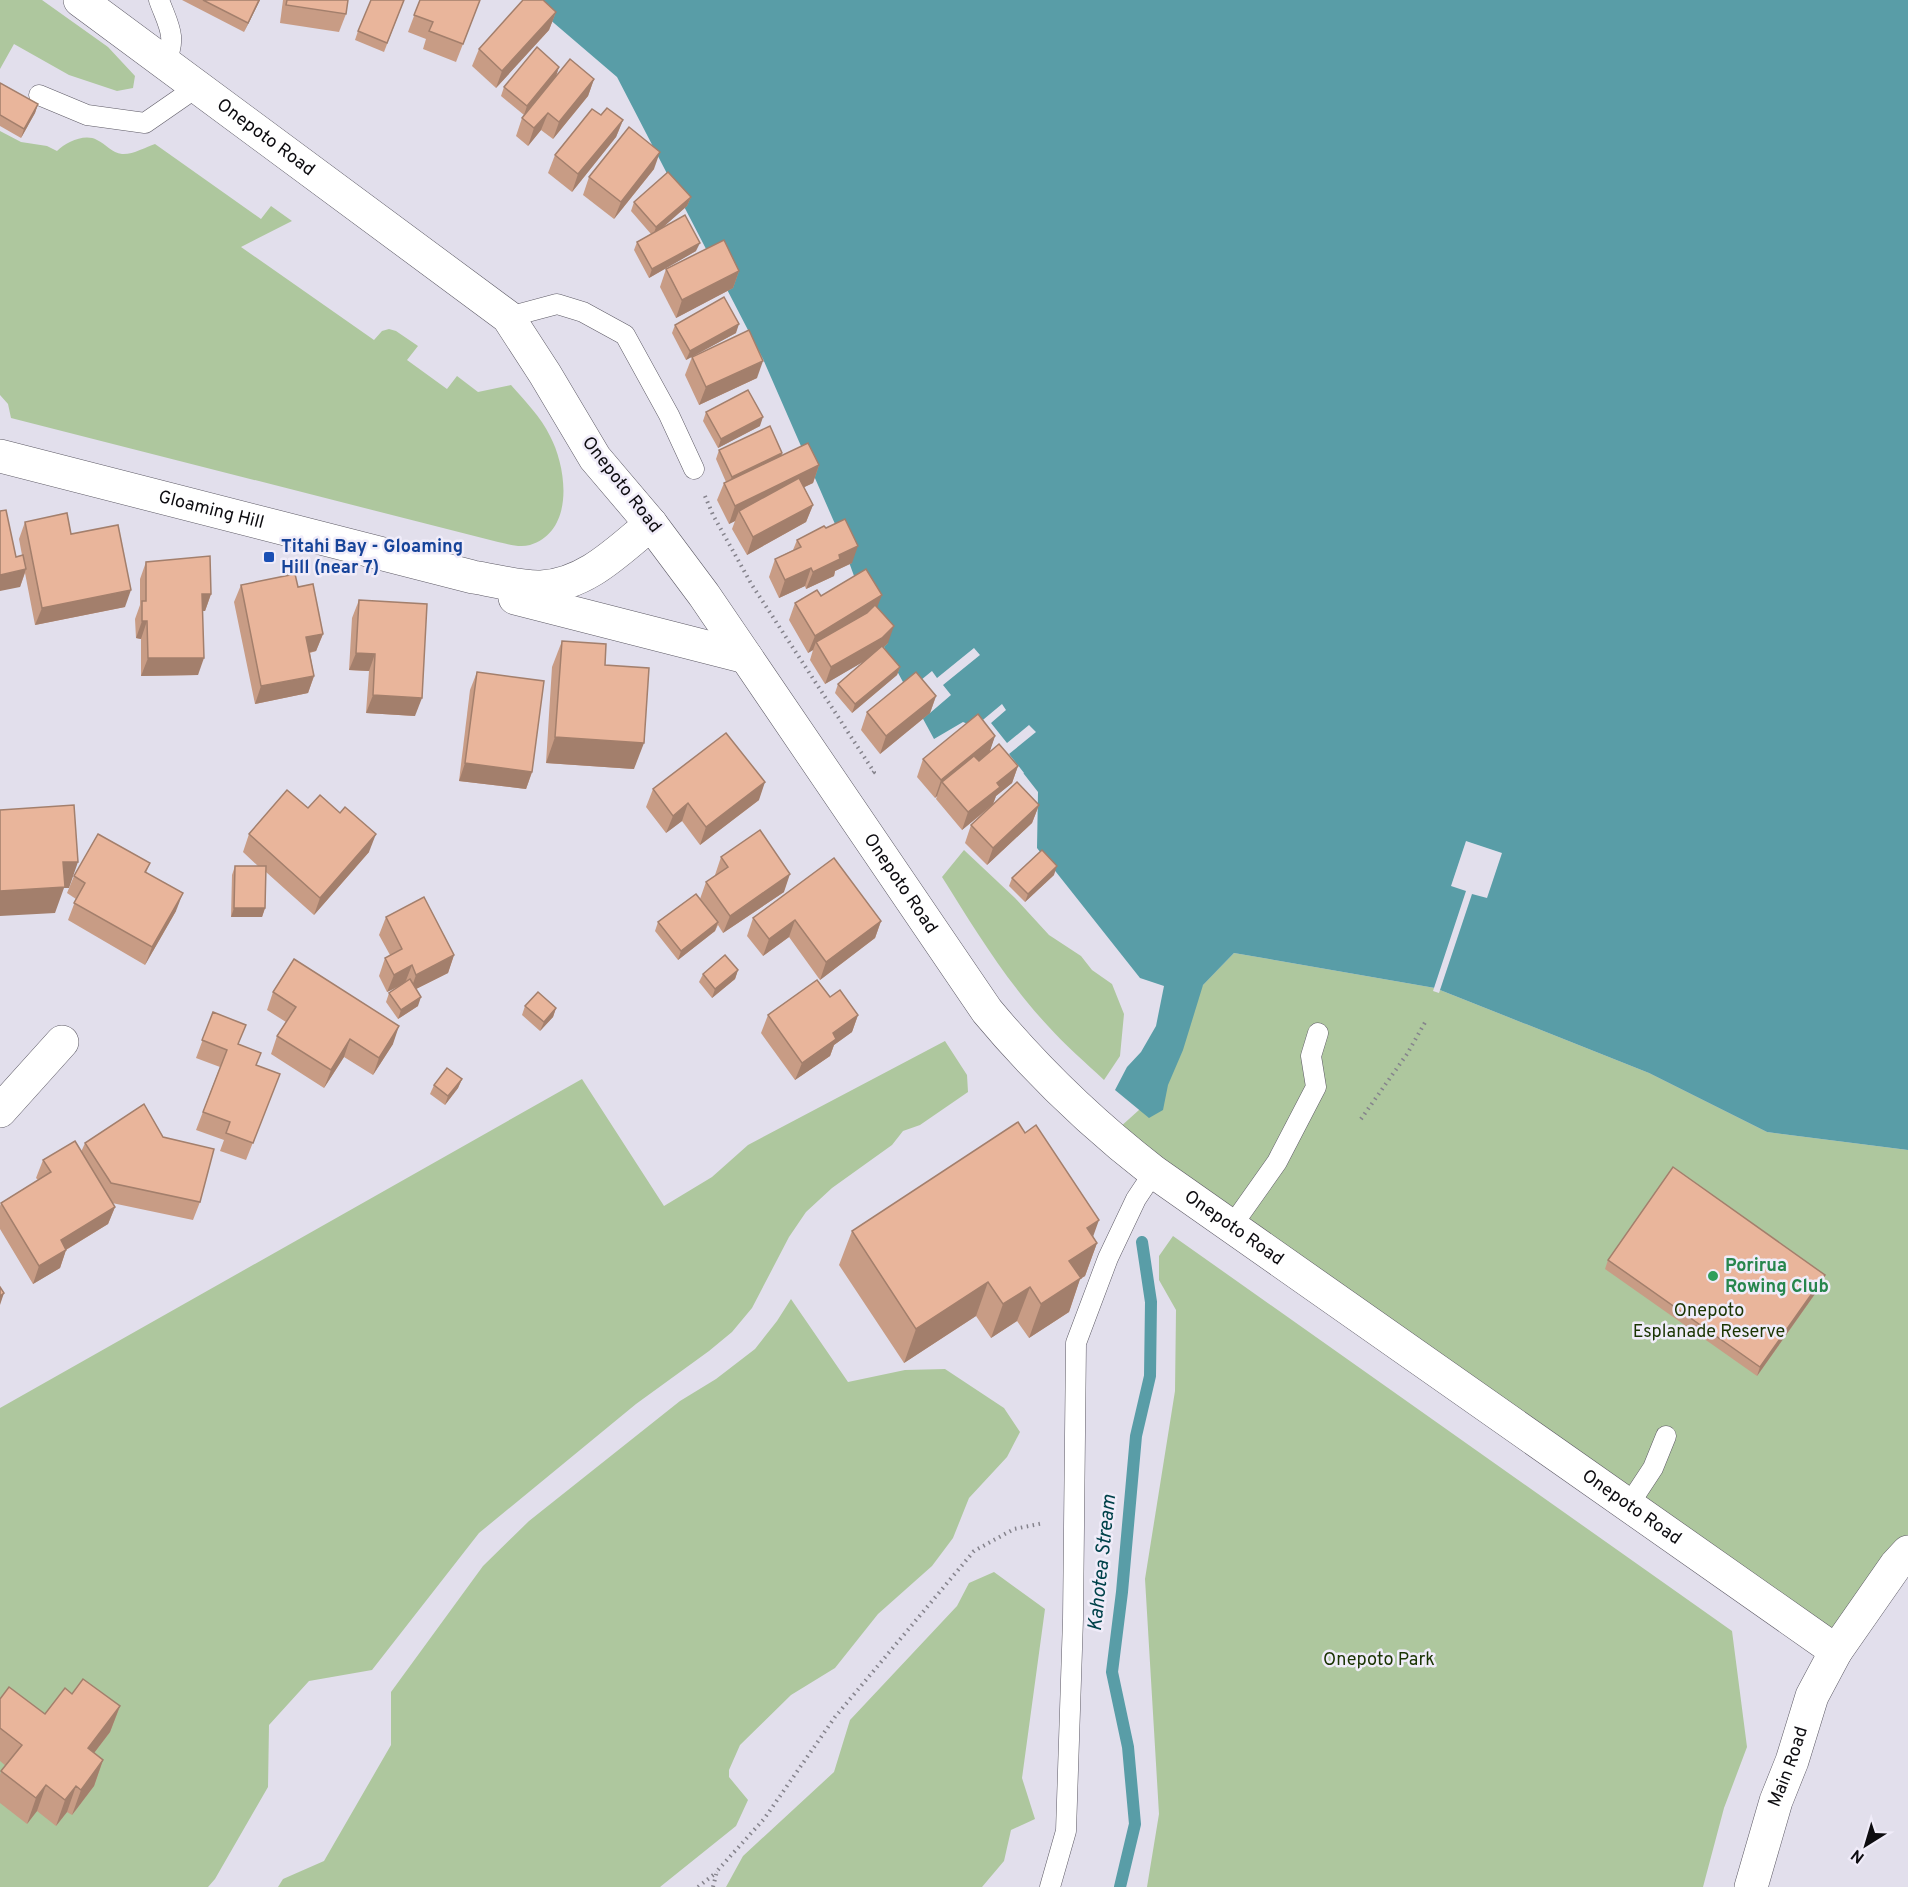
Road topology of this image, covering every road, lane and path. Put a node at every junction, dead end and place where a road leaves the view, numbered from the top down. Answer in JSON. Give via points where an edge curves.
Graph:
{"nodes":[{"id":1,"x":80,"y":0,"type":"edge"},
{"id":2,"x":159,"y":0,"type":"edge"},
{"id":3,"x":165,"y":63,"type":"junction"},
{"id":4,"x":197,"y":87,"type":"junction"},
{"id":5,"x":39,"y":95,"type":"dead end"},
{"id":6,"x":508,"y":317,"type":"junction"},
{"id":7,"x":0,"y":456,"type":"edge"},
{"id":8,"x":694,"y":469,"type":"joint"},
{"id":9,"x":651,"y":524,"type":"junction"},
{"id":10,"x":473,"y":577,"type":"junction"},
{"id":11,"x":746,"y":657,"type":"junction"},
{"id":12,"x":872,"y":769,"type":"dead end"},
{"id":13,"x":1427,"y":1019,"type":"dead end"},
{"id":14,"x":1318,"y":1032,"type":"dead end"},
{"id":15,"x":62,"y":1042,"type":"dead end"},
{"id":16,"x":0,"y":1111,"type":"edge"},
{"id":17,"x":1361,"y":1119,"type":"dead end"},
{"id":18,"x":1154,"y":1172,"type":"junction"},
{"id":19,"x":1230,"y":1227,"type":"junction"},
{"id":20,"x":1666,"y":1436,"type":"dead end"},
{"id":21,"x":1628,"y":1506,"type":"junction"},
{"id":22,"x":1074,"y":1516,"type":"junction"},
{"id":23,"x":1904,"y":1563,"type":"edge"},
{"id":24,"x":1836,"y":1651,"type":"junction"},
{"id":25,"x":717,"y":1871,"type":"junction"},
{"id":26,"x":698,"y":1887,"type":"edge"},
{"id":27,"x":713,"y":1887,"type":"edge"},
{"id":28,"x":1050,"y":1887,"type":"edge"},
{"id":29,"x":1751,"y":1887,"type":"edge"}],
"edges":[{"from":1,"to":3,"type":"street","name":"Onepoto Road"},
{"from":2,"to":3,"type":"lane","via":[[172,36]]},
{"from":3,"to":4,"type":"street","name":"Onepoto Road"},
{"from":4,"to":5,"type":"lane","via":[[145,123],[87,115]]},
{"from":4,"to":6,"type":"street","name":"Onepoto Road"},
{"from":6,"to":8,"type":"lane","via":[[557,304],[583,312],[625,335]]},
{"from":6,"to":9,"type":"street","name":"Onepoto Road","via":[[595,458]]},
{"from":7,"to":10,"type":"street","name":"Gloaming Hill"},
{"from":8,"to":12,"type":"path","via":[[713,515],[752,585]]},
{"from":9,"to":10,"type":"street","name":"Gloaming Hill","via":[[602,564],[560,585],[539,587]]},
{"from":9,"to":11,"type":"street","name":"Onepoto Road"},
{"from":10,"to":11,"type":"street","via":[[501,594]]},
{"from":11,"to":18,"type":"street","name":"Onepoto Road","via":[[987,1011],[1055,1087]]},
{"from":13,"to":17,"type":"path"},
{"from":14,"to":19,"type":"lane","via":[[1311,1056],[1316,1087],[1277,1162]]},
{"from":15,"to":16,"type":"street"},
{"from":18,"to":19,"type":"street","name":"Onepoto Road"},
{"from":18,"to":22,"type":"lane","via":[[1136,1199],[1108,1258],[1076,1343]]},
{"from":19,"to":21,"type":"street","name":"Onepoto Road"},
{"from":20,"to":21,"type":"lane","via":[[1653,1468]]},
{"from":21,"to":24,"type":"street","name":"Onepoto Road"},
{"from":22,"to":25,"type":"path","via":[[1014,1529],[974,1551],[835,1717],[764,1819]]},
{"from":22,"to":28,"type":"lane","via":[[1066,1831]]},
{"from":23,"to":24,"type":"street","name":"Main Road"},
{"from":24,"to":29,"type":"street","name":"Main Road","via":[[1812,1696]]},
{"from":25,"to":26,"type":"path"},
{"from":25,"to":27,"type":"path"}]}
